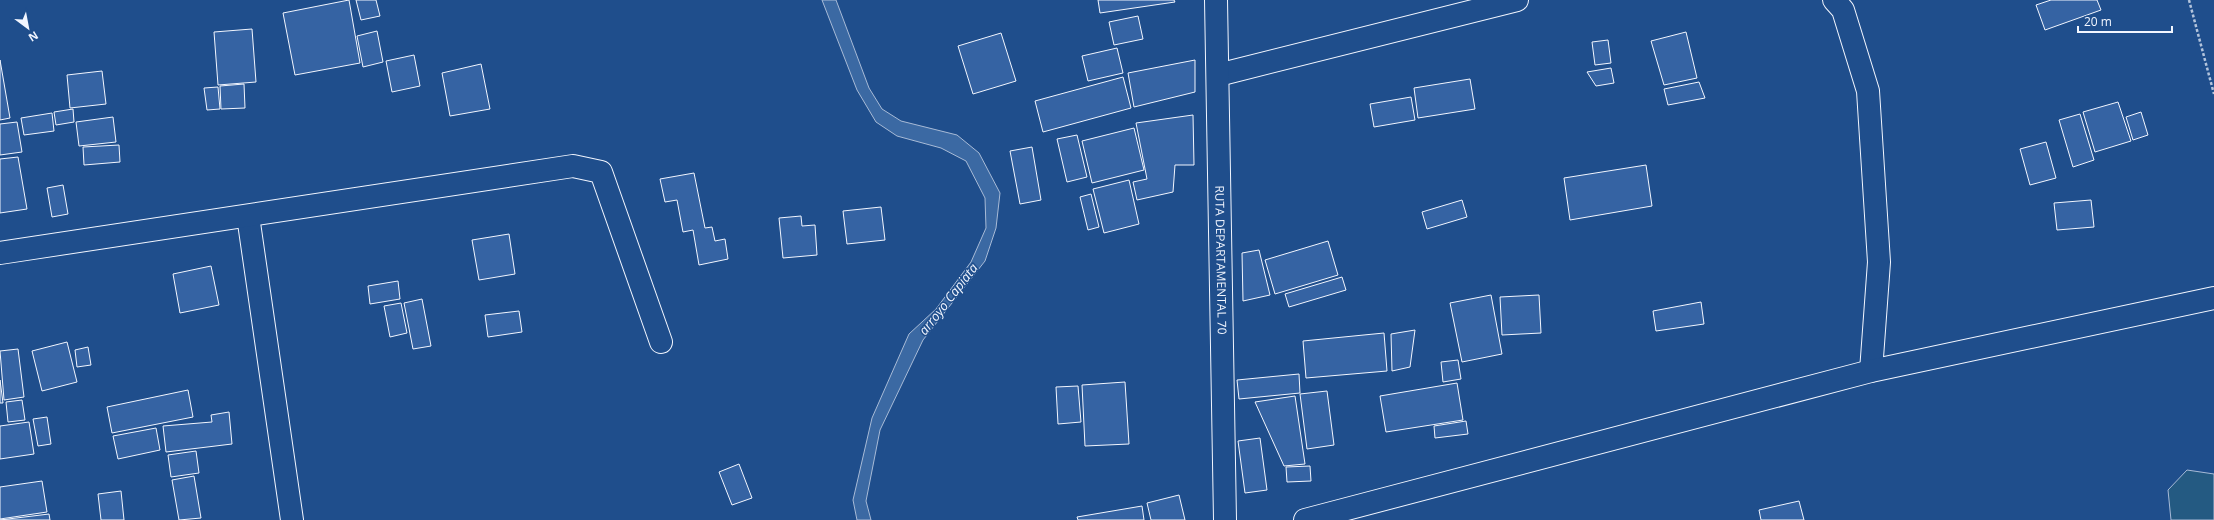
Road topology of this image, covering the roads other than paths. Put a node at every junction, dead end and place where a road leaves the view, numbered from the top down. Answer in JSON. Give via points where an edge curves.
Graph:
{"nodes":[{"id":1,"x":1216,"y":0,"type":"edge"},
{"id":2,"x":1517,"y":0,"type":"edge"},
{"id":3,"x":1834,"y":0,"type":"edge"},
{"id":4,"x":1218,"y":75,"type":"junction"},
{"id":5,"x":248,"y":216,"type":"junction"},
{"id":6,"x":0,"y":253,"type":"edge"},
{"id":7,"x":2214,"y":298,"type":"edge"},
{"id":8,"x":661,"y":342,"type":"dead end"},
{"id":9,"x":1871,"y":371,"type":"junction"},
{"id":10,"x":292,"y":520,"type":"edge"},
{"id":11,"x":1225,"y":520,"type":"edge"},
{"id":12,"x":1305,"y":520,"type":"edge"}],
"edges":[{"from":1,"to":4,"type":"street","name":"RUTA DEPARTAMENTAL 70"},
{"from":2,"to":4,"type":"street"},
{"from":3,"to":9,"type":"street","via":[[1843,10],[1868,91],[1879,262]]},
{"from":4,"to":11,"type":"street","name":"RUTA DEPARTAMENTAL 70"},
{"from":5,"to":6,"type":"street"},
{"from":5,"to":8,"type":"street","via":[[573,166],[601,172]]},
{"from":5,"to":10,"type":"street"},
{"from":7,"to":9,"type":"street"},
{"from":9,"to":12,"type":"street"}]}
